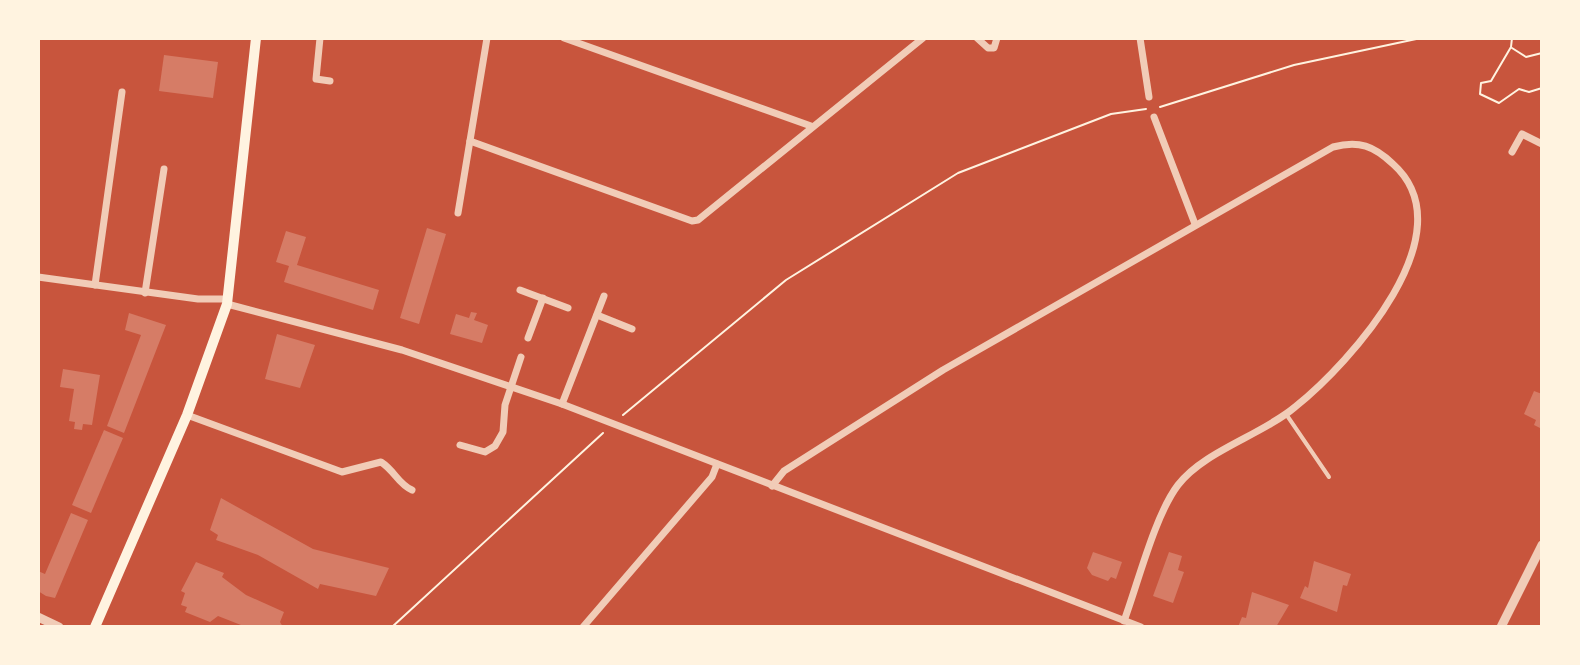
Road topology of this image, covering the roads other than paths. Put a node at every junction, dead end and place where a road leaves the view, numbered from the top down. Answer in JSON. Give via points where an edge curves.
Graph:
{"nodes":[{"id":1,"x":256,"y":38,"type":"edge"},
{"id":2,"x":320,"y":38,"type":"edge"},
{"id":3,"x":487,"y":38,"type":"edge"},
{"id":4,"x":564,"y":38,"type":"edge"},
{"id":5,"x":923,"y":38,"type":"edge"},
{"id":6,"x":977,"y":38,"type":"edge"},
{"id":7,"x":997,"y":38,"type":"edge"},
{"id":8,"x":1140,"y":38,"type":"edge"},
{"id":9,"x":330,"y":81,"type":"dead end"},
{"id":10,"x":122,"y":92,"type":"dead end"},
{"id":11,"x":1149,"y":97,"type":"dead end"},
{"id":12,"x":1154,"y":117,"type":"dead end"},
{"id":13,"x":811,"y":126,"type":"junction"},
{"id":14,"x":470,"y":141,"type":"junction"},
{"id":15,"x":1542,"y":144,"type":"edge"},
{"id":16,"x":1512,"y":152,"type":"dead end"},
{"id":17,"x":164,"y":169,"type":"dead end"},
{"id":18,"x":458,"y":213,"type":"dead end"},
{"id":19,"x":1195,"y":224,"type":"junction"},
{"id":20,"x":38,"y":277,"type":"edge"},
{"id":21,"x":95,"y":285,"type":"junction"},
{"id":22,"x":520,"y":290,"type":"dead end"},
{"id":23,"x":145,"y":293,"type":"junction"},
{"id":24,"x":604,"y":296,"type":"dead end"},
{"id":25,"x":543,"y":298,"type":"junction"},
{"id":26,"x":227,"y":301,"type":"junction"},
{"id":27,"x":568,"y":308,"type":"dead end"},
{"id":28,"x":597,"y":315,"type":"junction"},
{"id":29,"x":632,"y":329,"type":"dead end"},
{"id":30,"x":528,"y":338,"type":"dead end"},
{"id":31,"x":521,"y":357,"type":"dead end"},
{"id":32,"x":510,"y":387,"type":"junction"},
{"id":33,"x":562,"y":404,"type":"junction"},
{"id":34,"x":1286,"y":414,"type":"junction"},
{"id":35,"x":187,"y":415,"type":"junction"},
{"id":36,"x":460,"y":445,"type":"dead end"},
{"id":37,"x":717,"y":464,"type":"junction"},
{"id":38,"x":1329,"y":477,"type":"dead end"},
{"id":39,"x":772,"y":486,"type":"junction"},
{"id":40,"x":412,"y":490,"type":"dead end"},
{"id":41,"x":1542,"y":545,"type":"edge"},
{"id":42,"x":38,"y":617,"type":"edge"},
{"id":43,"x":1128,"y":624,"type":"edge"},
{"id":44,"x":59,"y":627,"type":"edge"},
{"id":45,"x":95,"y":627,"type":"edge"},
{"id":46,"x":583,"y":627,"type":"edge"},
{"id":47,"x":1141,"y":627,"type":"edge"},
{"id":48,"x":1501,"y":627,"type":"edge"}],
"edges":[{"from":1,"to":26,"type":"main road"},
{"from":2,"to":9,"type":"street","via":[[316,79]]},
{"from":3,"to":14,"type":"street"},
{"from":4,"to":13,"type":"street"},
{"from":5,"to":13,"type":"street"},
{"from":6,"to":7,"type":"street","via":[[994,48]]},
{"from":8,"to":11,"type":"street"},
{"from":10,"to":21,"type":"street"},
{"from":12,"to":19,"type":"street"},
{"from":13,"to":14,"type":"street","via":[[692,221]]},
{"from":14,"to":18,"type":"street"},
{"from":15,"to":16,"type":"street","via":[[1522,134]]},
{"from":17,"to":23,"type":"street"},
{"from":19,"to":34,"type":"street","via":[[1333,147],[1361,143],[1392,162],[1413,189],[1418,224],[1393,297],[1320,386]]},
{"from":19,"to":39,"type":"street","via":[[943,370],[784,471]]},
{"from":20,"to":21,"type":"street"},
{"from":21,"to":23,"type":"street"},
{"from":22,"to":25,"type":"street"},
{"from":23,"to":26,"type":"street"},
{"from":24,"to":28,"type":"street"},
{"from":25,"to":27,"type":"street"},
{"from":25,"to":30,"type":"street"},
{"from":26,"to":32,"type":"street"},
{"from":26,"to":35,"type":"main road"},
{"from":28,"to":29,"type":"street"},
{"from":28,"to":33,"type":"street"},
{"from":31,"to":32,"type":"street"},
{"from":32,"to":33,"type":"street"},
{"from":32,"to":36,"type":"street","via":[[503,432],[495,446],[485,452]]},
{"from":33,"to":37,"type":"street"},
{"from":34,"to":38,"type":"lane"},
{"from":34,"to":43,"type":"street","via":[[1179,483],[1167,503]]},
{"from":35,"to":40,"type":"street","via":[[342,472],[381,462],[394,470],[401,486]]},
{"from":35,"to":45,"type":"main road"},
{"from":37,"to":39,"type":"street"},
{"from":37,"to":46,"type":"street","via":[[712,477]]},
{"from":39,"to":43,"type":"street"},
{"from":41,"to":48,"type":"street"},
{"from":42,"to":44,"type":"street"},
{"from":43,"to":47,"type":"street"}]}
